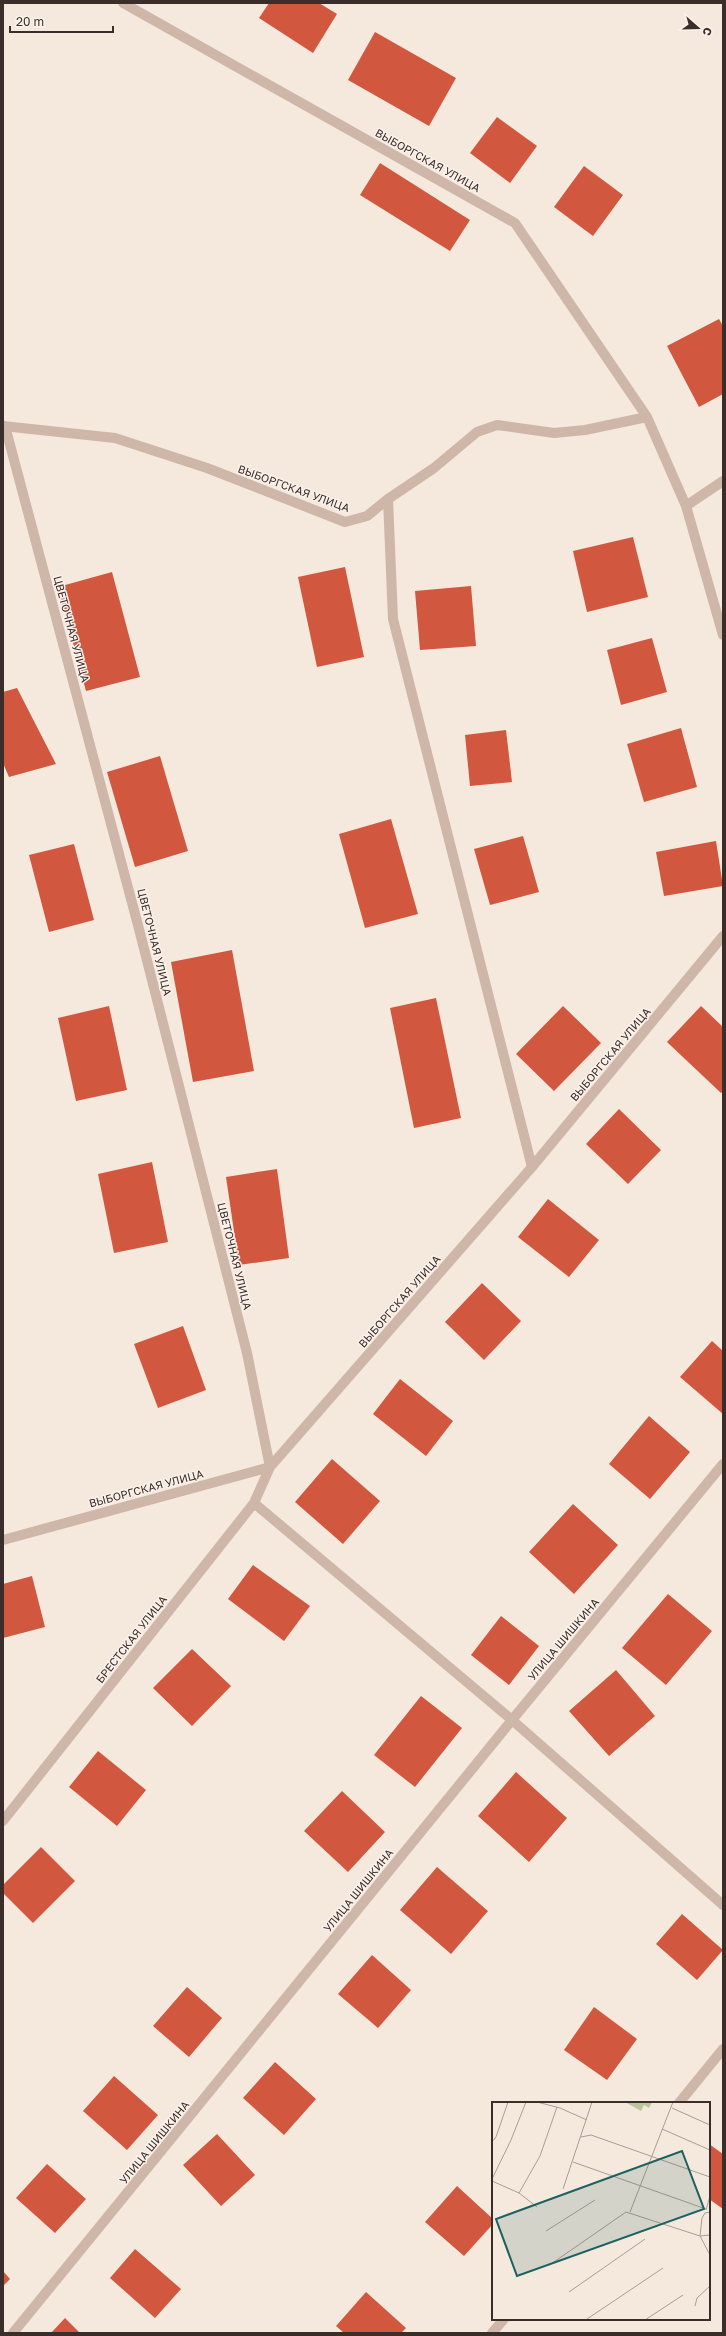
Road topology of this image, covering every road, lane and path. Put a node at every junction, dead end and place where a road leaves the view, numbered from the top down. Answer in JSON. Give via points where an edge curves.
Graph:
{"nodes":[{"id":1,"x":124,"y":3,"type":"edge"},
{"id":2,"x":646,"y":417,"type":"junction"},
{"id":3,"x":4,"y":426,"type":"edge"},
{"id":4,"x":723,"y":481,"type":"edge"},
{"id":5,"x":388,"y":499,"type":"junction"},
{"id":6,"x":686,"y":506,"type":"junction"},
{"id":7,"x":723,"y":635,"type":"edge"},
{"id":8,"x":723,"y":936,"type":"edge"},
{"id":9,"x":532,"y":1167,"type":"junction"},
{"id":10,"x":723,"y":1464,"type":"edge"},
{"id":11,"x":270,"y":1467,"type":"junction"},
{"id":12,"x":254,"y":1503,"type":"junction"},
{"id":13,"x":3,"y":1540,"type":"edge"},
{"id":14,"x":512,"y":1720,"type":"junction"},
{"id":15,"x":3,"y":1821,"type":"edge"},
{"id":16,"x":723,"y":1905,"type":"edge"},
{"id":17,"x":723,"y":2049,"type":"edge"},
{"id":18,"x":680,"y":2102,"type":"edge"},
{"id":19,"x":503,"y":2320,"type":"edge"},
{"id":20,"x":13,"y":2333,"type":"edge"},
{"id":21,"x":492,"y":2333,"type":"edge"}],
"edges":[{"from":1,"to":2,"type":"street","name":"ВЫБОРГСКАЯ УЛИЦА","via":[[515,222]]},
{"from":2,"to":5,"type":"street","name":"ВЫБОРГСКАЯ УЛИЦА","via":[[585,430],[554,433],[497,425],[477,432],[434,468]]},
{"from":2,"to":6,"type":"street","name":"ВЫБОРГСКАЯ УЛИЦА"},
{"from":3,"to":5,"type":"street","name":"ВЫБОРГСКАЯ УЛИЦА","via":[[115,438],[207,468],[345,522],[367,516]]},
{"from":3,"to":11,"type":"street","name":"ЦВЕТОЧНАЯ УЛИЦА","via":[[149,967],[247,1353]]},
{"from":4,"to":6,"type":"street"},
{"from":5,"to":9,"type":"street","via":[[393,619]]},
{"from":6,"to":7,"type":"street","name":"ВЫБОРГСКАЯ УЛИЦА"},
{"from":8,"to":9,"type":"street","name":"ВЫБОРГСКАЯ УЛИЦА"},
{"from":9,"to":11,"type":"street","name":"ВЫБОРГСКАЯ УЛИЦА"},
{"from":10,"to":14,"type":"street","name":"УЛИЦА ШИШКИНА"},
{"from":11,"to":12,"type":"street","name":"БРЕСТСКАЯ УЛИЦА"},
{"from":11,"to":13,"type":"street","name":"ВЫБОРГСКАЯ УЛИЦА"},
{"from":12,"to":14,"type":"street"},
{"from":12,"to":15,"type":"street","name":"БРЕСТСКАЯ УЛИЦА"},
{"from":14,"to":16,"type":"street"},
{"from":14,"to":20,"type":"street","name":"УЛИЦА ШИШКИНА"},
{"from":17,"to":18,"type":"street"},
{"from":19,"to":21,"type":"street"}]}
